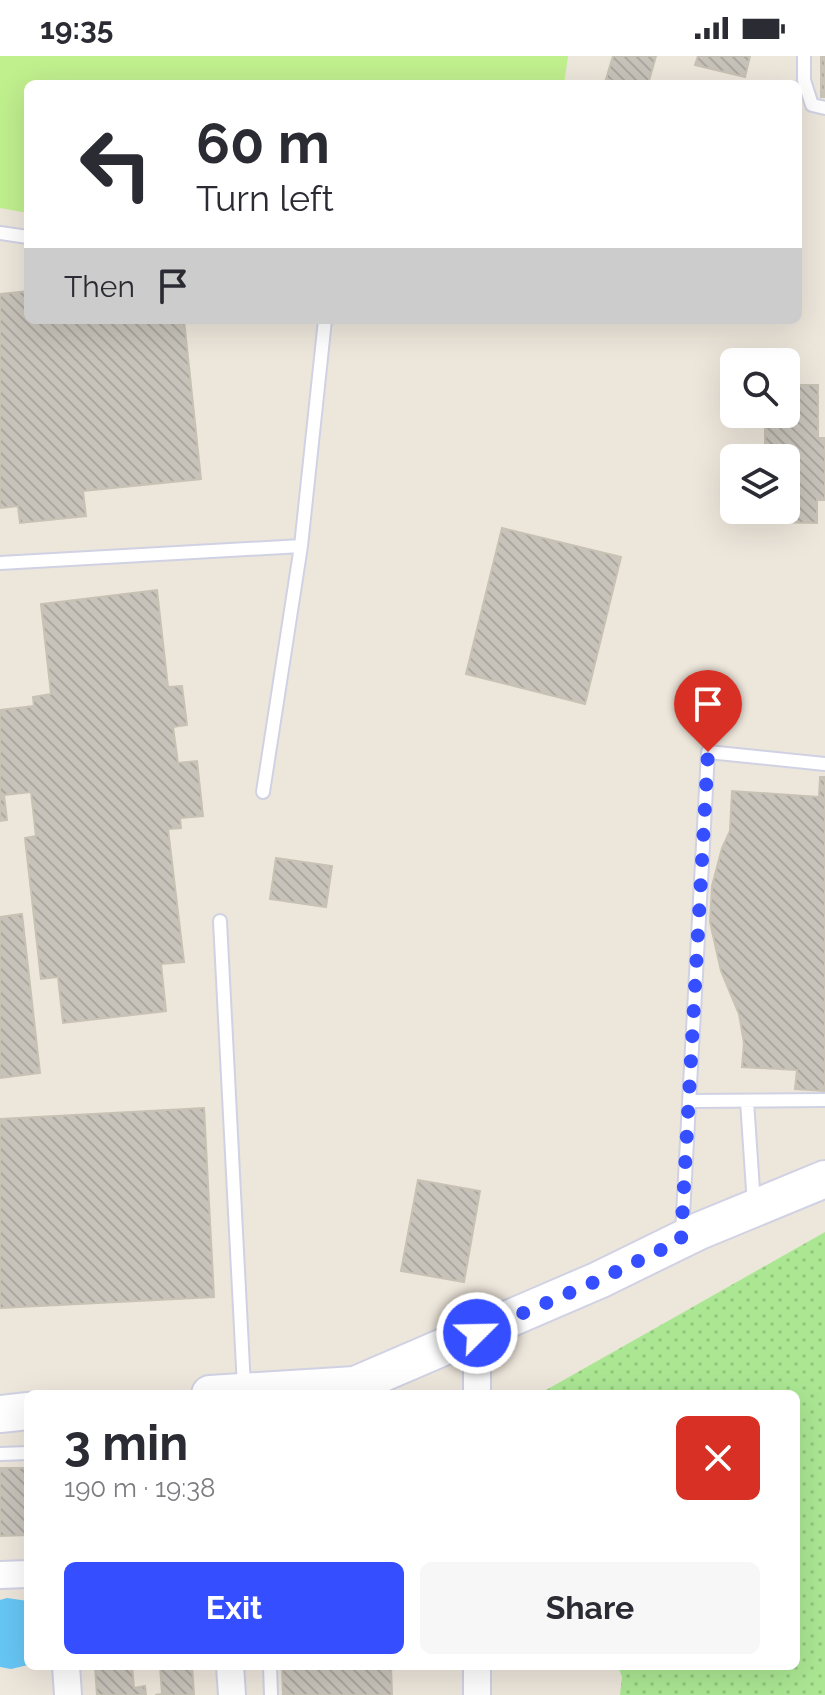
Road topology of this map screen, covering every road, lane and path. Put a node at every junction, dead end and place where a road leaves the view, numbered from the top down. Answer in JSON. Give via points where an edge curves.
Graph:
{"nodes":[{"id":1,"x":804,"y":56,"type":"edge"},
{"id":2,"x":825,"y":108,"type":"edge"},
{"id":3,"x":0,"y":233,"type":"edge"},
{"id":4,"x":24,"y":236,"type":"edge"},
{"id":5,"x":325,"y":324,"type":"edge"},
{"id":6,"x":301,"y":546,"type":"junction"},
{"id":7,"x":0,"y":563,"type":"edge"},
{"id":8,"x":825,"y":764,"type":"edge"},
{"id":9,"x":263,"y":792,"type":"dead end"},
{"id":10,"x":220,"y":921,"type":"dead end"},
{"id":11,"x":825,"y":1100,"type":"edge"},
{"id":12,"x":689,"y":1101,"type":"junction"},
{"id":13,"x":747,"y":1101,"type":"junction"},
{"id":14,"x":825,"y":1179,"type":"edge"},
{"id":15,"x":755,"y":1209,"type":"junction"},
{"id":16,"x":681,"y":1240,"type":"junction"},
{"id":17,"x":477,"y":1333,"type":"junction"},
{"id":18,"x":247,"y":1390,"type":"edge"},
{"id":19,"x":278,"y":1390,"type":"edge"},
{"id":20,"x":477,"y":1390,"type":"edge"},
{"id":21,"x":24,"y":1411,"type":"edge"},
{"id":22,"x":0,"y":1414,"type":"edge"},
{"id":23,"x":24,"y":1453,"type":"edge"},
{"id":24,"x":0,"y":1454,"type":"edge"},
{"id":25,"x":24,"y":1574,"type":"edge"},
{"id":26,"x":0,"y":1575,"type":"edge"},
{"id":27,"x":66,"y":1670,"type":"edge"},
{"id":28,"x":230,"y":1670,"type":"edge"},
{"id":29,"x":270,"y":1670,"type":"edge"},
{"id":30,"x":477,"y":1670,"type":"edge"},
{"id":31,"x":68,"y":1695,"type":"edge"},
{"id":32,"x":232,"y":1695,"type":"edge"},
{"id":33,"x":271,"y":1695,"type":"edge"},
{"id":34,"x":477,"y":1695,"type":"edge"}],
"edges":[{"from":1,"to":2,"type":"lane","via":[[812,105]]},
{"from":3,"to":4,"type":"lane"},
{"from":5,"to":6,"type":"lane"},
{"from":6,"to":7,"type":"lane"},
{"from":6,"to":9,"type":"lane"},
{"from":8,"to":12,"type":"lane","via":[[708,752]]},
{"from":10,"to":18,"type":"lane"},
{"from":11,"to":13,"type":"lane"},
{"from":12,"to":13,"type":"lane"},
{"from":12,"to":16,"type":"lane"},
{"from":13,"to":15,"type":"lane"},
{"from":14,"to":15,"type":"street"},
{"from":15,"to":16,"type":"street"},
{"from":16,"to":17,"type":"street"},
{"from":17,"to":19,"type":"street","via":[[355,1385]]},
{"from":17,"to":20,"type":"street"},
{"from":21,"to":22,"type":"street"},
{"from":23,"to":24,"type":"lane"},
{"from":25,"to":26,"type":"street"},
{"from":27,"to":31,"type":"street"},
{"from":28,"to":32,"type":"street"},
{"from":29,"to":33,"type":"lane"},
{"from":30,"to":34,"type":"street"}]}
